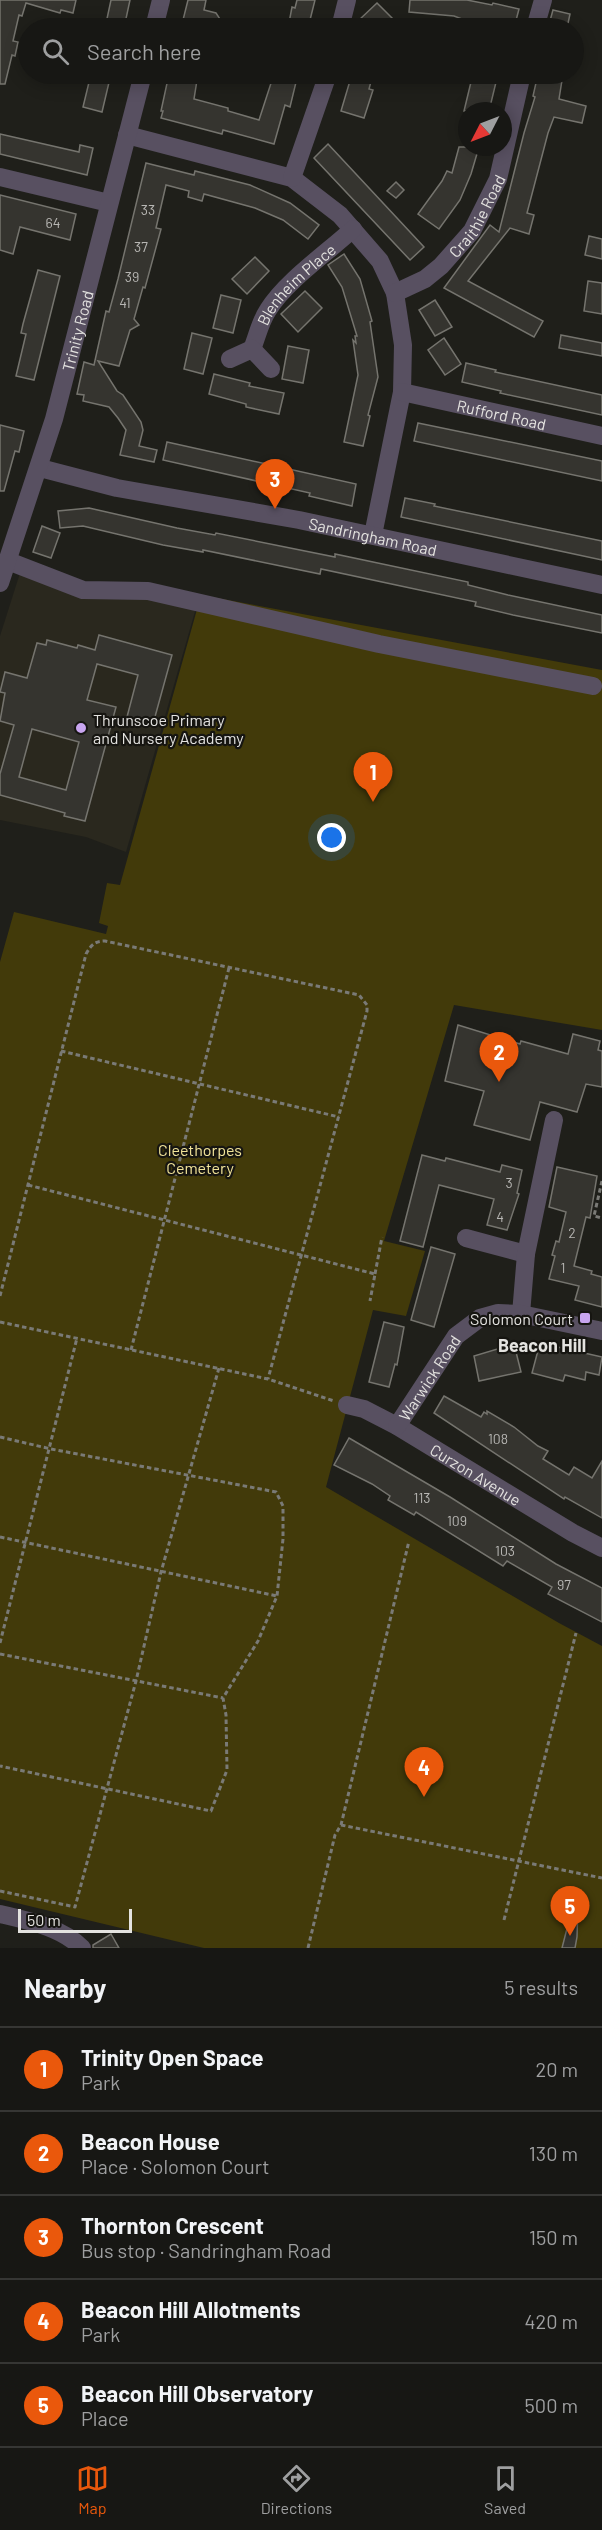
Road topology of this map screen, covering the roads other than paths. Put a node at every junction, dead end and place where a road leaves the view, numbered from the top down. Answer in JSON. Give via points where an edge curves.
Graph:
{"nodes":[{"id":1,"x":161,"y":0,"type":"edge"},
{"id":2,"x":347,"y":0,"type":"edge"},
{"id":3,"x":543,"y":0,"type":"edge"},
{"id":4,"x":156,"y":18,"type":"edge"},
{"id":5,"x":342,"y":18,"type":"edge"},
{"id":6,"x":538,"y":18,"type":"edge"},
{"id":7,"x":140,"y":84,"type":"edge"},
{"id":8,"x":325,"y":84,"type":"edge"},
{"id":9,"x":520,"y":84,"type":"edge"},
{"id":10,"x":127,"y":135,"type":"junction"},
{"id":11,"x":0,"y":177,"type":"edge"},
{"id":12,"x":292,"y":178,"type":"junction"},
{"id":13,"x":110,"y":203,"type":"junction"},
{"id":14,"x":353,"y":229,"type":"junction"},
{"id":15,"x":395,"y":293,"type":"junction"},
{"id":16,"x":252,"y":349,"type":"junction"},
{"id":17,"x":230,"y":359,"type":"dead end"},
{"id":18,"x":271,"y":369,"type":"dead end"},
{"id":19,"x":402,"y":392,"type":"junction"},
{"id":20,"x":602,"y":436,"type":"edge"},
{"id":21,"x":40,"y":468,"type":"junction"},
{"id":22,"x":373,"y":535,"type":"junction"},
{"id":23,"x":6,"y":556,"type":"edge"},
{"id":24,"x":0,"y":583,"type":"edge"},
{"id":25,"x":602,"y":585,"type":"edge"},
{"id":26,"x":592,"y":686,"type":"dead end"},
{"id":27,"x":554,"y":1120,"type":"dead end"},
{"id":28,"x":466,"y":1238,"type":"dead end"},
{"id":29,"x":526,"y":1254,"type":"junction"},
{"id":30,"x":521,"y":1314,"type":"junction"},
{"id":31,"x":602,"y":1331,"type":"edge"},
{"id":32,"x":347,"y":1405,"type":"road end"},
{"id":33,"x":397,"y":1426,"type":"junction"},
{"id":34,"x":602,"y":1548,"type":"edge"},
{"id":35,"x":0,"y":1914,"type":"edge"},
{"id":36,"x":82,"y":1948,"type":"edge"}],
"edges":[{"from":1,"to":4,"type":"street"},
{"from":2,"to":5,"type":"street"},
{"from":3,"to":6,"type":"street"},
{"from":7,"to":10,"type":"street","name":"Trinity Road"},
{"from":8,"to":12,"type":"street"},
{"from":9,"to":15,"type":"street","name":"Craithie Road","via":[[498,179],[472,231],[425,279]]},
{"from":10,"to":12,"type":"street"},
{"from":10,"to":13,"type":"street","name":"Trinity Road"},
{"from":11,"to":13,"type":"street"},
{"from":12,"to":14,"type":"street","via":[[320,197]]},
{"from":13,"to":21,"type":"street","name":"Trinity Road"},
{"from":14,"to":15,"type":"street","via":[[380,261]]},
{"from":14,"to":16,"type":"street","name":"Blenheim Place","via":[[272,304]]},
{"from":15,"to":19,"type":"street","via":[[403,345]]},
{"from":16,"to":17,"type":"street"},
{"from":16,"to":18,"type":"street"},
{"from":19,"to":20,"type":"street","name":"Rufford Road"},
{"from":19,"to":22,"type":"street"},
{"from":21,"to":22,"type":"street","name":"Sandringham Road","via":[[117,488]]},
{"from":21,"to":23,"type":"street","name":"Trinity Road"},
{"from":22,"to":25,"type":"street","name":"Sandringham Road"},
{"from":23,"to":24,"type":"street","name":"Trinity Road"},
{"from":23,"to":26,"type":"street","via":[[83,590],[148,591],[379,644]]},
{"from":27,"to":29,"type":"street"},
{"from":28,"to":29,"type":"street"},
{"from":29,"to":30,"type":"street"},
{"from":30,"to":31,"type":"street","name":"Warwick Road"},
{"from":30,"to":33,"type":"street","name":"Warwick Road","via":[[498,1313],[466,1326]]},
{"from":32,"to":33,"type":"street","name":"Curzon Avenue"},
{"from":33,"to":34,"type":"street","name":"Curzon Avenue"},
{"from":35,"to":36,"type":"street","via":[[65,1934]]}]}
